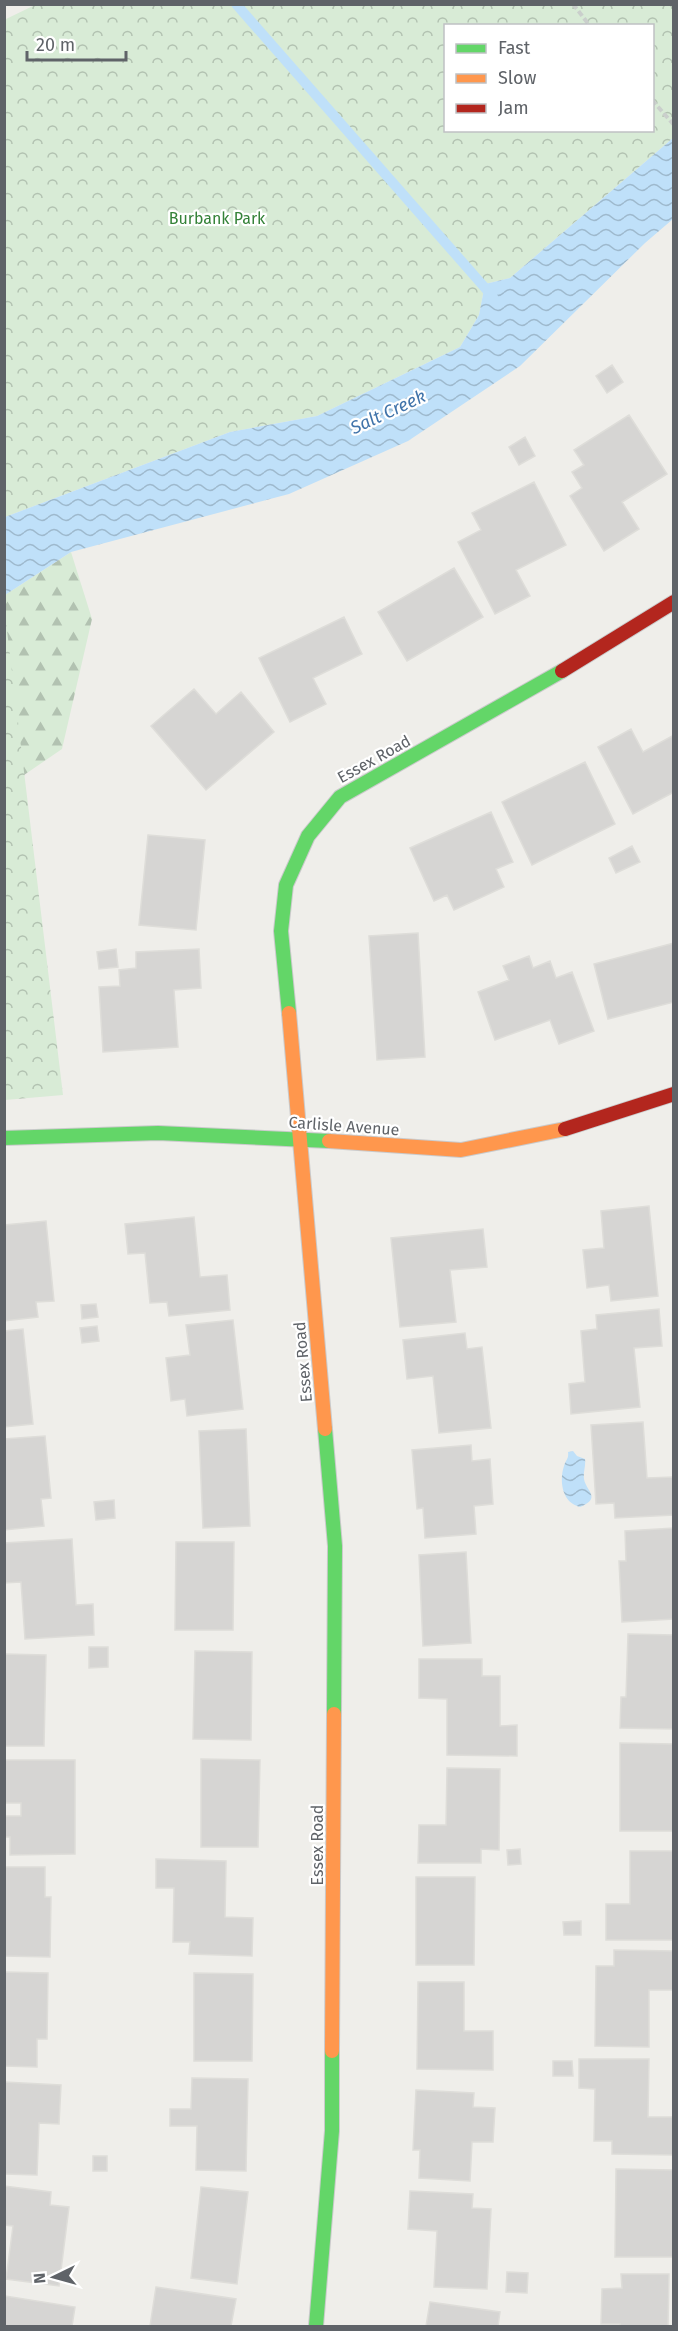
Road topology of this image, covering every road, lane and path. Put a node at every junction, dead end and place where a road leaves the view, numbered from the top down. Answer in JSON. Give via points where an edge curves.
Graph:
{"nodes":[{"id":1,"x":573,"y":4,"type":"edge"},
{"id":2,"x":588,"y":24,"type":"edge"},
{"id":3,"x":654,"y":102,"type":"edge"},
{"id":4,"x":674,"y":125,"type":"edge"},
{"id":5,"x":674,"y":602,"type":"edge"},
{"id":6,"x":674,"y":1094,"type":"edge"},
{"id":7,"x":4,"y":1138,"type":"edge"},
{"id":8,"x":301,"y":1139,"type":"junction"},
{"id":9,"x":316,"y":2326,"type":"edge"}],
"edges":[{"from":1,"to":2,"type":"path"},
{"from":3,"to":4,"type":"path"},
{"from":5,"to":8,"type":"street","name":"Essex Road","via":[[543,682],[340,797],[308,836],[286,885],[281,931]]},
{"from":6,"to":8,"type":"street","name":"Carlisle Avenue","via":[[572,1128],[461,1150]]},
{"from":7,"to":8,"type":"street","name":"Carlisle Avenue","via":[[158,1133]]},
{"from":8,"to":9,"type":"street","name":"Essex Road","via":[[335,1546],[332,2131]]}]}
